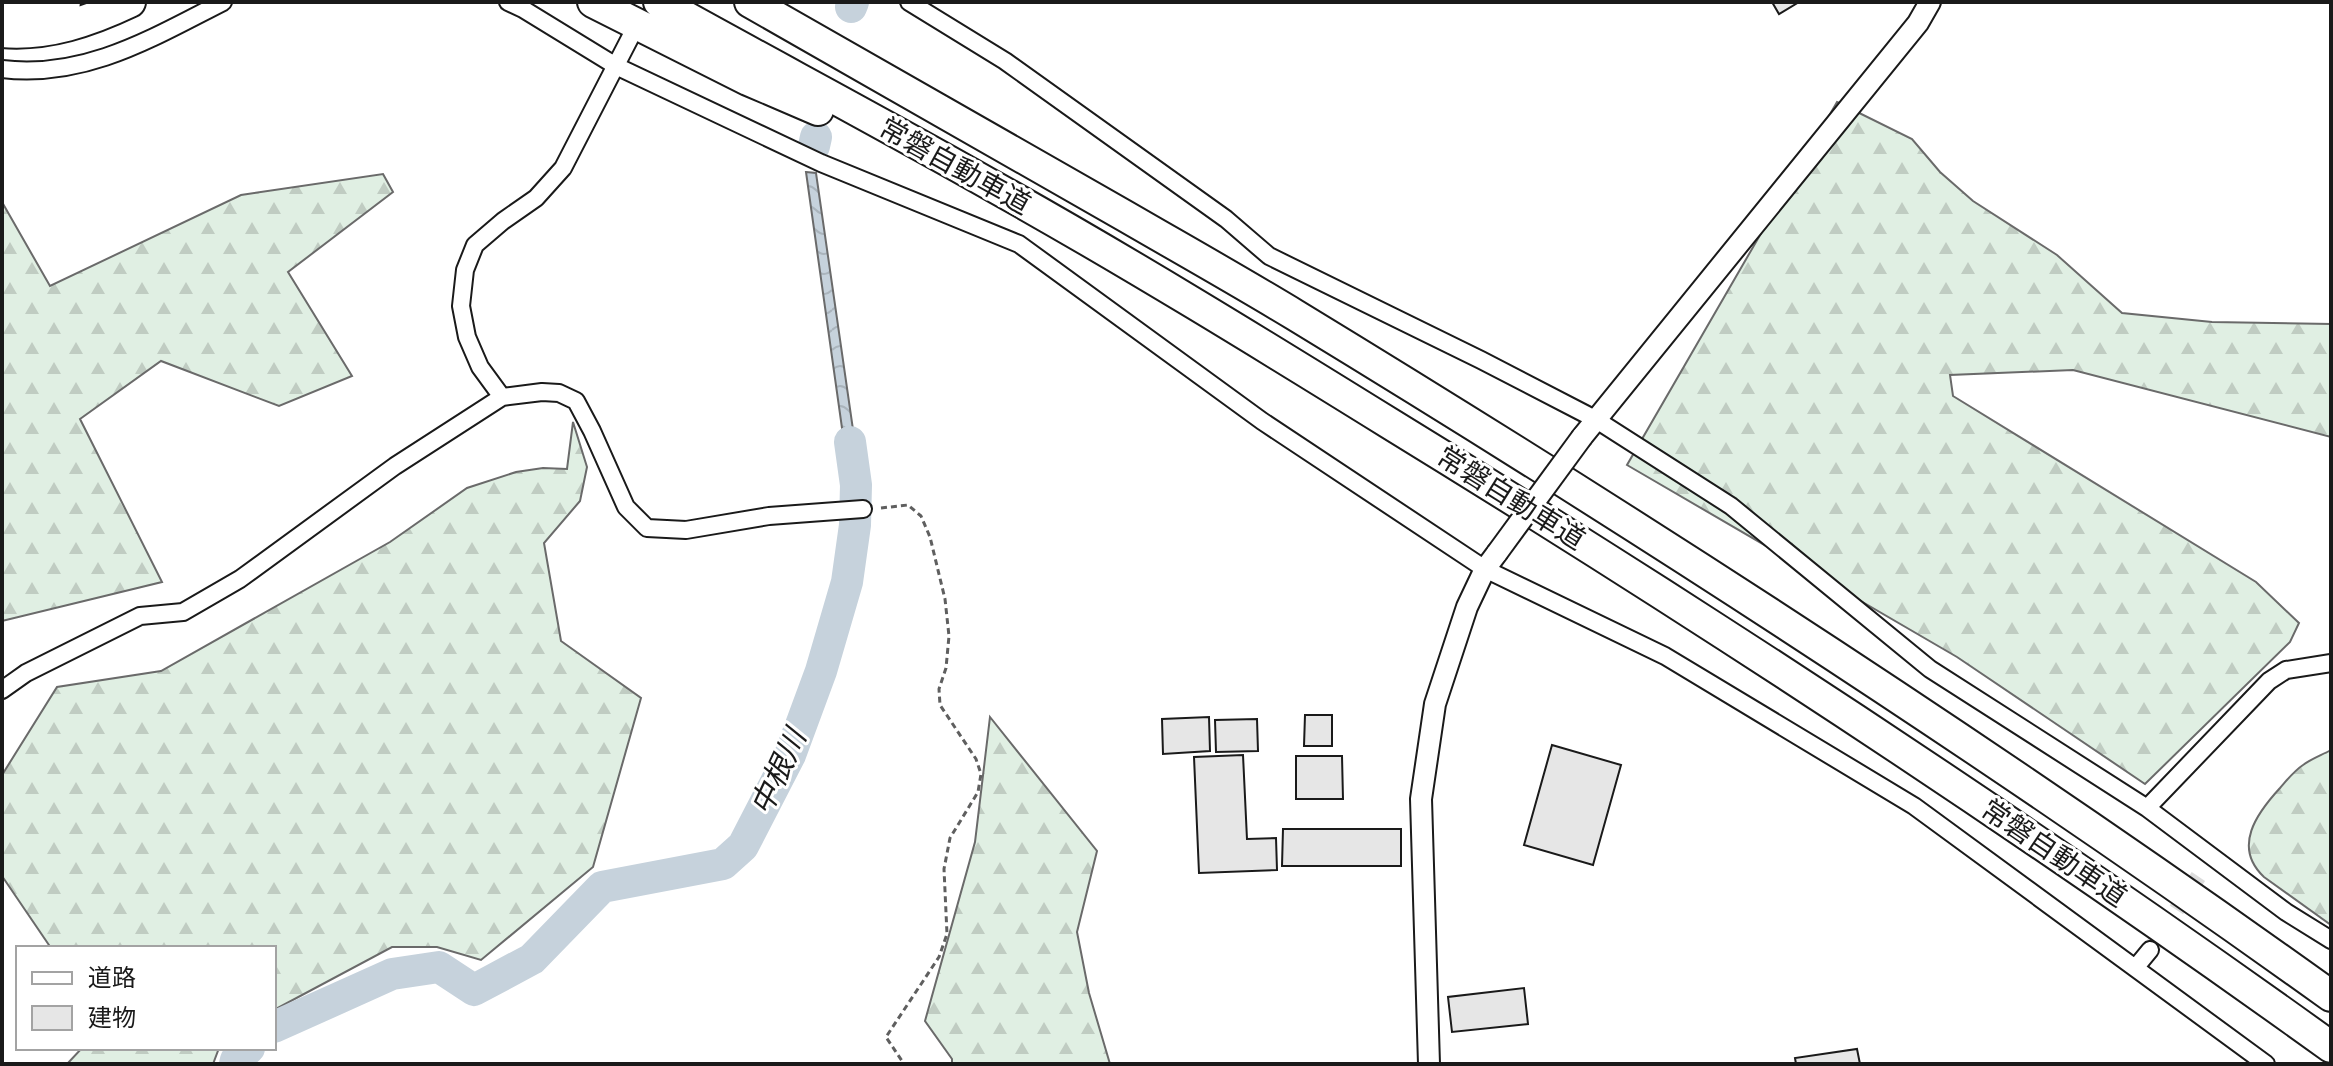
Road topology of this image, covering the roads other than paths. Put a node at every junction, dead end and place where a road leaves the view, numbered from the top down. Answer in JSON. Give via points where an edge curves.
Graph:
{"nodes":[{"id":1,"x":65,"y":2,"type":"edge"},
{"id":2,"x":130,"y":2,"type":"edge"},
{"id":3,"x":223,"y":2,"type":"edge"},
{"id":4,"x":508,"y":2,"type":"edge"},
{"id":5,"x":593,"y":2,"type":"edge"},
{"id":6,"x":659,"y":2,"type":"edge"},
{"id":7,"x":750,"y":2,"type":"edge"},
{"id":8,"x":773,"y":2,"type":"edge"},
{"id":9,"x":909,"y":2,"type":"edge"},
{"id":10,"x":1930,"y":2,"type":"edge"},
{"id":11,"x":2,"y":10,"type":"edge"},
{"id":12,"x":2,"y":32,"type":"edge"},
{"id":13,"x":630,"y":38,"type":"dead end"},
{"id":14,"x":616,"y":66,"type":"junction"},
{"id":15,"x":2,"y":69,"type":"edge"},
{"id":16,"x":923,"y":99,"type":"junction"},
{"id":17,"x":999,"y":189,"type":"junction"},
{"id":18,"x":502,"y":397,"type":"junction"},
{"id":19,"x":1595,"y":419,"type":"junction"},
{"id":20,"x":863,"y":509,"type":"road end"},
{"id":21,"x":1491,"y":561,"type":"junction"},
{"id":22,"x":2331,"y":663,"type":"edge"},
{"id":23,"x":2,"y":690,"type":"edge"},
{"id":24,"x":2147,"y":808,"type":"junction"},
{"id":25,"x":2331,"y":940,"type":"edge"},
{"id":26,"x":2150,"y":950,"type":"tunnel mouth"},
{"id":27,"x":2136,"y":967,"type":"junction"},
{"id":28,"x":2331,"y":996,"type":"edge"},
{"id":29,"x":2331,"y":1047,"type":"edge"},
{"id":30,"x":1429,"y":1064,"type":"edge"},
{"id":31,"x":2266,"y":1064,"type":"edge"}],
"edges":[{"from":1,"to":11,"type":"highway","via":[[34,11]]},
{"from":2,"to":12,"type":"highway","via":[[71,25]]},
{"from":3,"to":15,"type":"street","via":[[144,42],[82,65],[47,71]]},
{"from":4,"to":14,"type":"street"},
{"from":5,"to":17,"type":"highway","via":[[748,80]]},
{"from":6,"to":17,"type":"highway","name":"常磐自動車道"},
{"from":7,"to":16,"type":"highway","name":"常磐自動車道"},
{"from":8,"to":16,"type":"highway"},
{"from":9,"to":19,"type":"street","via":[[1005,61],[1226,219],[1269,256]]},
{"from":10,"to":19,"type":"street"},
{"from":13,"to":14,"type":"street"},
{"from":14,"to":18,"type":"street","via":[[563,168],[536,198],[475,245],[465,270],[461,306],[467,337]]},
{"from":14,"to":21,"type":"street","via":[[821,163],[1019,244],[1262,421]]},
{"from":16,"to":28,"type":"highway","name":"常磐自動車道","via":[[1291,312],[1575,487],[1909,705]]},
{"from":17,"to":29,"type":"highway","name":"常磐自動車道","via":[[1551,522],[1931,770]]},
{"from":18,"to":20,"type":"street","via":[[542,392],[576,401],[626,507],[647,528],[686,530],[769,516]]},
{"from":18,"to":23,"type":"street","via":[[395,466],[240,579],[183,612],[140,616]]},
{"from":19,"to":21,"type":"street","bridge":true},
{"from":19,"to":24,"type":"street","via":[[1731,506],[1930,669]]},
{"from":21,"to":27,"type":"street","via":[[1665,656],[1914,806]]},
{"from":21,"to":30,"type":"street","via":[[1467,607],[1435,704],[1421,799]]},
{"from":22,"to":24,"type":"street","via":[[2286,670],[2269,681]]},
{"from":24,"to":25,"type":"street","via":[[2207,865]]},
{"from":26,"to":27,"type":"street"},
{"from":27,"to":31,"type":"street"}]}
